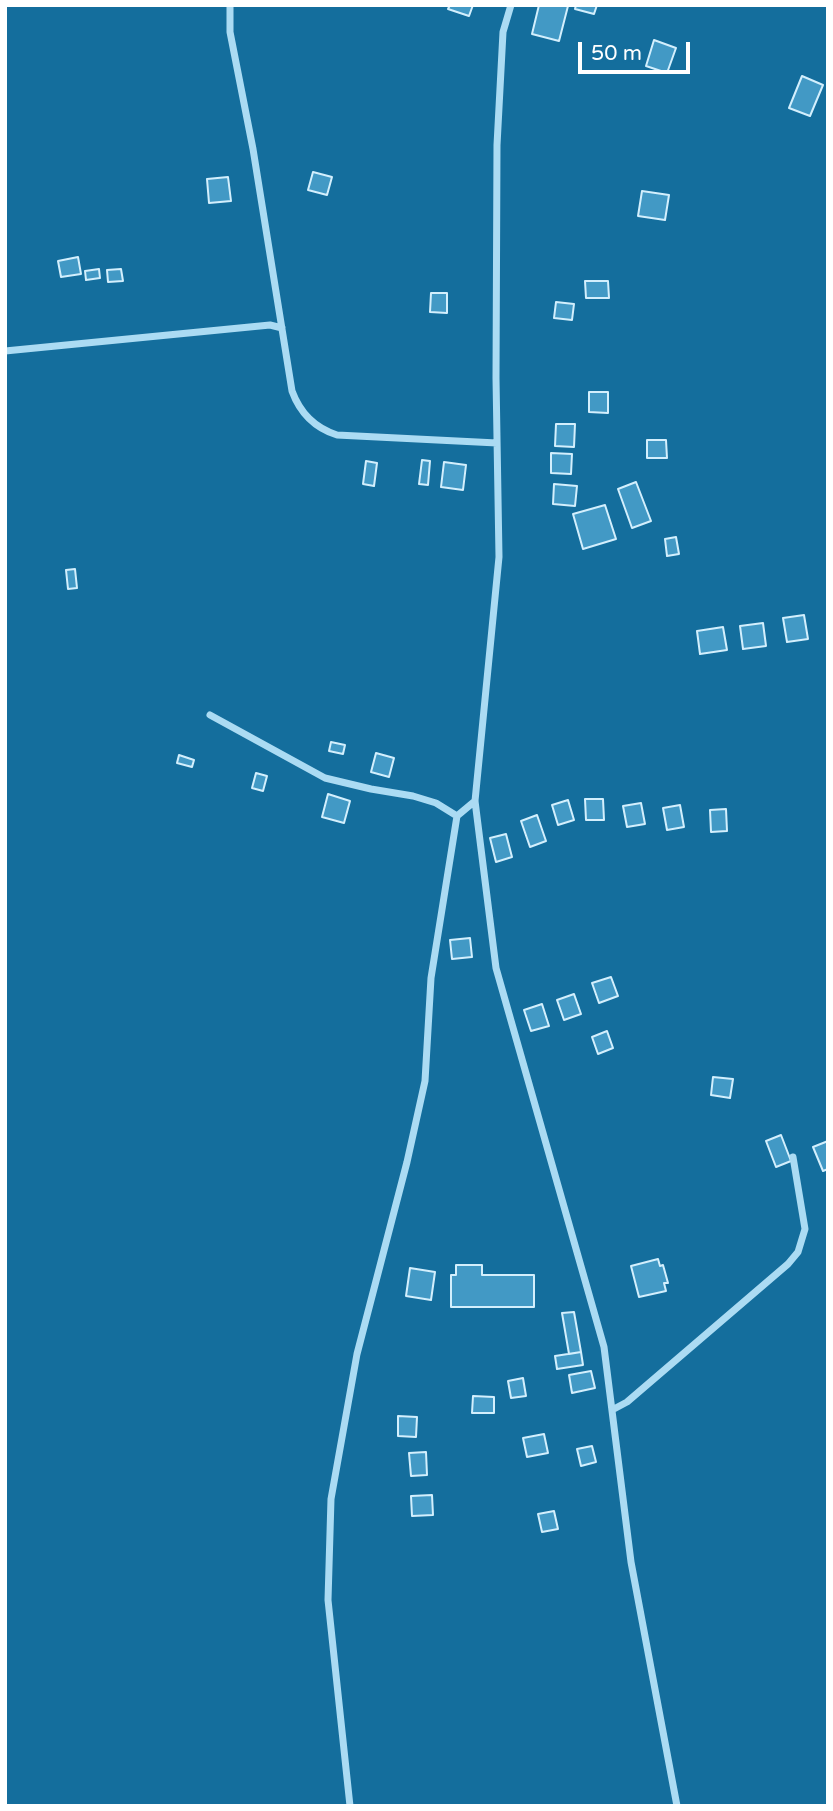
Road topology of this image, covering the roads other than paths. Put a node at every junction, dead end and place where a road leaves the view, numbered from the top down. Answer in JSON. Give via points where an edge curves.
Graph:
{"nodes":[{"id":1,"x":230,"y":5,"type":"edge"},
{"id":2,"x":511,"y":5,"type":"edge"},
{"id":3,"x":282,"y":328,"type":"junction"},
{"id":4,"x":5,"y":351,"type":"edge"},
{"id":5,"x":497,"y":443,"type":"junction"},
{"id":6,"x":210,"y":715,"type":"dead end"},
{"id":7,"x":475,"y":801,"type":"junction"},
{"id":8,"x":457,"y":816,"type":"junction"},
{"id":9,"x":793,"y":1157,"type":"dead end"},
{"id":10,"x":612,"y":1410,"type":"junction"},
{"id":11,"x":350,"y":1806,"type":"edge"},
{"id":12,"x":677,"y":1806,"type":"edge"}],
"edges":[{"from":1,"to":3,"type":"street","via":[[230,32]]},
{"from":2,"to":5,"type":"street","via":[[503,32],[497,145]]},
{"from":3,"to":4,"type":"street","via":[[270,324]]},
{"from":3,"to":5,"type":"street","via":[[295,401],[321,429],[338,435]]},
{"from":5,"to":7,"type":"street","via":[[499,557]]},
{"from":6,"to":8,"type":"street","via":[[325,778],[413,796]]},
{"from":7,"to":8,"type":"street"},
{"from":7,"to":10,"type":"street","via":[[496,968],[604,1347]]},
{"from":8,"to":11,"type":"street","via":[[431,978],[425,1081],[357,1354],[331,1499],[328,1600]]},
{"from":9,"to":10,"type":"street","via":[[805,1229],[799,1252],[627,1402]]},
{"from":10,"to":12,"type":"street","via":[[631,1562]]}]}
